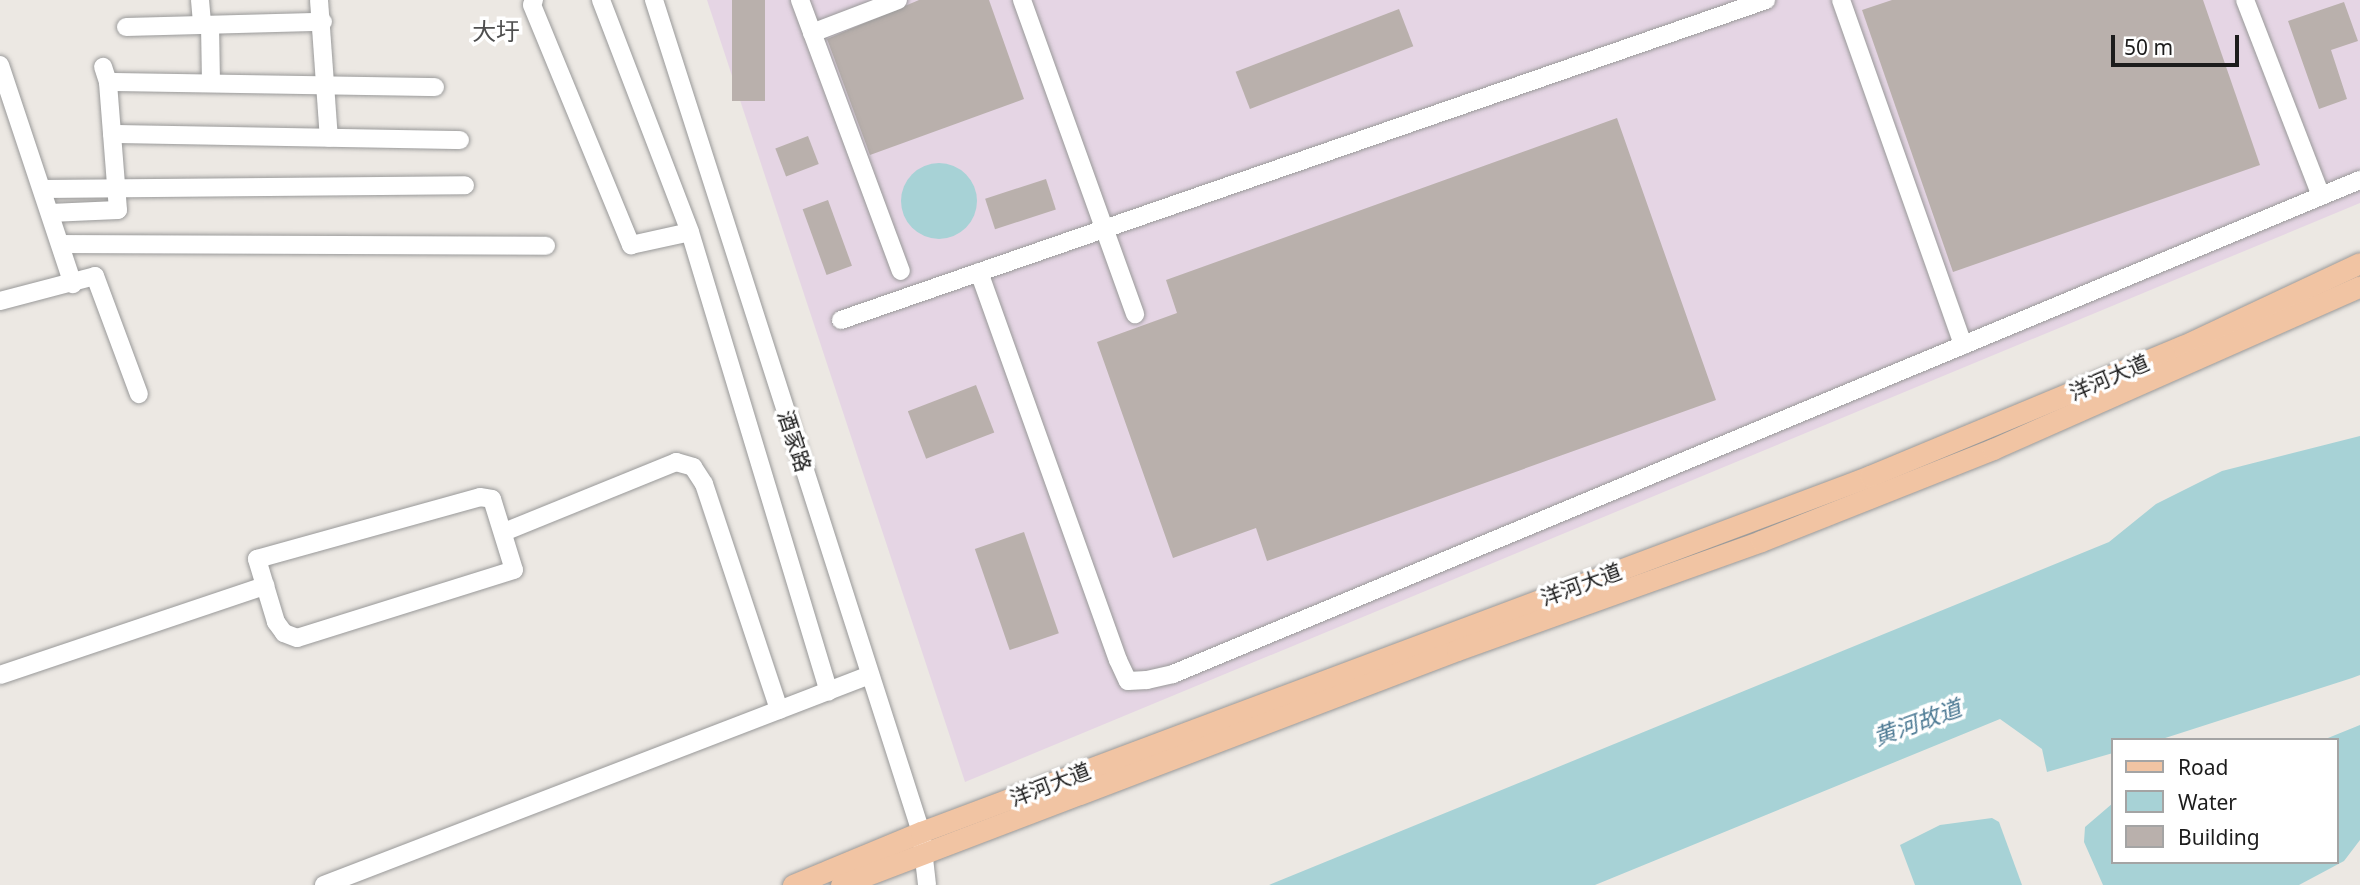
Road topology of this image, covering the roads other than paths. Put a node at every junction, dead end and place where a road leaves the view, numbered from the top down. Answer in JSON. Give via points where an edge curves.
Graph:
{"nodes":[{"id":1,"x":200,"y":0,"type":"edge"},
{"id":2,"x":319,"y":0,"type":"edge"},
{"id":3,"x":534,"y":0,"type":"edge"},
{"id":4,"x":601,"y":0,"type":"edge"},
{"id":5,"x":654,"y":0,"type":"edge"},
{"id":6,"x":800,"y":0,"type":"edge"},
{"id":7,"x":898,"y":0,"type":"edge"},
{"id":8,"x":1022,"y":0,"type":"edge"},
{"id":9,"x":1766,"y":0,"type":"edge"},
{"id":10,"x":1841,"y":0,"type":"edge"},
{"id":11,"x":2245,"y":0,"type":"edge"},
{"id":12,"x":1723,"y":7,"type":"edge"},
{"id":13,"x":323,"y":22,"type":"junction"},
{"id":14,"x":206,"y":25,"type":"junction"},
{"id":15,"x":126,"y":27,"type":"dead end"},
{"id":16,"x":812,"y":33,"type":"junction"},
{"id":17,"x":0,"y":65,"type":"edge"},
{"id":18,"x":211,"y":83,"type":"junction"},
{"id":19,"x":329,"y":86,"type":"junction"},
{"id":20,"x":435,"y":88,"type":"dead end"},
{"id":21,"x":112,"y":134,"type":"junction"},
{"id":22,"x":329,"y":138,"type":"junction"},
{"id":23,"x":460,"y":140,"type":"dead end"},
{"id":24,"x":2360,"y":180,"type":"edge"},
{"id":25,"x":465,"y":185,"type":"dead end"},
{"id":26,"x":115,"y":188,"type":"junction"},
{"id":27,"x":42,"y":189,"type":"junction"},
{"id":28,"x":2321,"y":196,"type":"junction"},
{"id":29,"x":50,"y":213,"type":"junction"},
{"id":30,"x":1105,"y":229,"type":"junction"},
{"id":31,"x":690,"y":232,"type":"junction"},
{"id":32,"x":61,"y":244,"type":"junction"},
{"id":33,"x":546,"y":246,"type":"dead end"},
{"id":34,"x":2360,"y":263,"type":"edge"},
{"id":35,"x":901,"y":271,"type":"dead end"},
{"id":36,"x":979,"y":272,"type":"junction"},
{"id":37,"x":74,"y":284,"type":"junction"},
{"id":38,"x":2360,"y":286,"type":"edge"},
{"id":39,"x":0,"y":301,"type":"edge"},
{"id":40,"x":1135,"y":314,"type":"dead end"},
{"id":41,"x":841,"y":320,"type":"dead end"},
{"id":42,"x":1963,"y":345,"type":"junction"},
{"id":43,"x":139,"y":394,"type":"dead end"},
{"id":44,"x":504,"y":532,"type":"junction"},
{"id":45,"x":265,"y":586,"type":"junction"},
{"id":46,"x":0,"y":675,"type":"edge"},
{"id":47,"x":870,"y":675,"type":"junction"},
{"id":48,"x":829,"y":691,"type":"junction"},
{"id":49,"x":779,"y":710,"type":"junction"},
{"id":50,"x":922,"y":841,"type":"junction"},
{"id":51,"x":324,"y":885,"type":"edge"},
{"id":52,"x":793,"y":885,"type":"edge"},
{"id":53,"x":841,"y":885,"type":"edge"},
{"id":54,"x":928,"y":885,"type":"edge"}],
"edges":[{"from":1,"to":14,"type":"street"},
{"from":2,"to":13,"type":"street"},
{"from":3,"to":31,"type":"street","via":[[532,5],[631,245]]},
{"from":4,"to":31,"type":"street"},
{"from":5,"to":47,"type":"street","name":"酒家路"},
{"from":6,"to":16,"type":"street"},
{"from":7,"to":16,"type":"street"},
{"from":8,"to":30,"type":"street"},
{"from":9,"to":12,"type":"street"},
{"from":10,"to":42,"type":"street"},
{"from":11,"to":28,"type":"street"},
{"from":12,"to":30,"type":"street"},
{"from":13,"to":14,"type":"street"},
{"from":13,"to":19,"type":"street"},
{"from":14,"to":15,"type":"street"},
{"from":14,"to":18,"type":"street"},
{"from":16,"to":35,"type":"street"},
{"from":17,"to":27,"type":"street"},
{"from":18,"to":19,"type":"street"},
{"from":18,"to":21,"type":"street","via":[[105,74]]},
{"from":19,"to":20,"type":"street"},
{"from":19,"to":22,"type":"street"},
{"from":21,"to":22,"type":"street"},
{"from":21,"to":26,"type":"street"},
{"from":22,"to":23,"type":"street"},
{"from":24,"to":28,"type":"street"},
{"from":25,"to":26,"type":"street"},
{"from":26,"to":27,"type":"street"},
{"from":26,"to":29,"type":"street","via":[[118,210]]},
{"from":27,"to":29,"type":"street"},
{"from":28,"to":42,"type":"street"},
{"from":29,"to":32,"type":"street"},
{"from":30,"to":36,"type":"street"},
{"from":30,"to":40,"type":"street"},
{"from":31,"to":48,"type":"street"},
{"from":32,"to":33,"type":"street"},
{"from":32,"to":37,"type":"street"},
{"from":34,"to":50,"type":"main road","name":"洋河大道","via":[[2183,346],[1870,476]]},
{"from":36,"to":41,"type":"street"},
{"from":36,"to":42,"type":"street","via":[[1128,681],[1173,674]]},
{"from":37,"to":39,"type":"street"},
{"from":37,"to":43,"type":"street","via":[[94,276]]},
{"from":38,"to":50,"type":"main road","name":"洋河大道","via":[[1993,449],[1761,541]]},
{"from":44,"to":45,"type":"street","via":[[492,499],[480,497],[257,559]]},
{"from":44,"to":45,"type":"street","via":[[514,570],[297,638],[284,633],[276,622]]},
{"from":44,"to":49,"type":"street","via":[[676,462],[693,467],[704,484]]},
{"from":45,"to":46,"type":"street"},
{"from":47,"to":48,"type":"street"},
{"from":47,"to":50,"type":"street","name":"酒家路"},
{"from":48,"to":49,"type":"street"},
{"from":49,"to":51,"type":"street"},
{"from":50,"to":52,"type":"main road","name":"洋河大道"},
{"from":50,"to":53,"type":"main road","name":"洋河大道"},
{"from":50,"to":54,"type":"street","name":"酒家路"}]}
